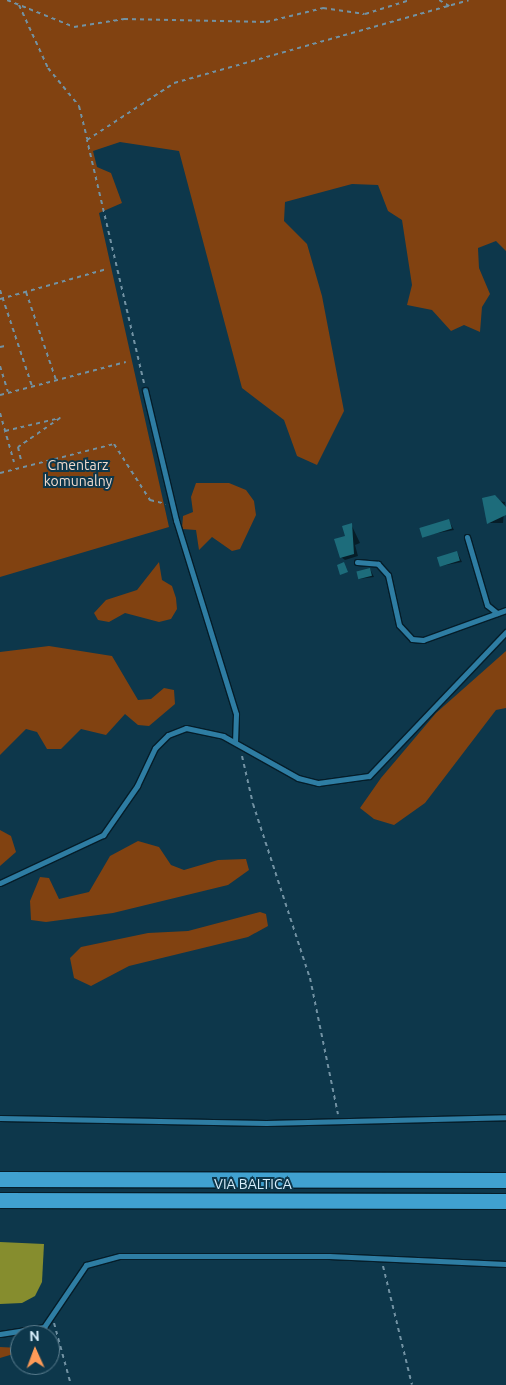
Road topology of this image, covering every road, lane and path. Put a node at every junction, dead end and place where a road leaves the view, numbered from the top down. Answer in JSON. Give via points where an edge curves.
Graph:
{"nodes":[{"id":1,"x":7,"y":0,"type":"edge"},
{"id":2,"x":410,"y":0,"type":"edge"},
{"id":3,"x":440,"y":0,"type":"edge"},
{"id":4,"x":469,"y":0,"type":"edge"},
{"id":5,"x":19,"y":5,"type":"junction"},
{"id":6,"x":449,"y":6,"type":"junction"},
{"id":7,"x":87,"y":140,"type":"junction"},
{"id":8,"x":107,"y":269,"type":"dead end"},
{"id":9,"x":0,"y":290,"type":"edge"},
{"id":10,"x":26,"y":291,"type":"junction"},
{"id":11,"x":1,"y":298,"type":"edge"},
{"id":12,"x":5,"y":346,"type":"dead end"},
{"id":13,"x":0,"y":347,"type":"edge"},
{"id":14,"x":126,"y":362,"type":"dead end"},
{"id":15,"x":0,"y":366,"type":"edge"},
{"id":16,"x":56,"y":380,"type":"junction"},
{"id":17,"x":32,"y":386,"type":"junction"},
{"id":18,"x":145,"y":390,"type":"joint"},
{"id":19,"x":8,"y":392,"type":"junction"},
{"id":20,"x":0,"y":395,"type":"edge"},
{"id":21,"x":0,"y":413,"type":"edge"},
{"id":22,"x":5,"y":431,"type":"junction"},
{"id":23,"x":21,"y":460,"type":"dead end"},
{"id":24,"x":14,"y":462,"type":"dead end"},
{"id":25,"x":0,"y":473,"type":"edge"},
{"id":26,"x":172,"y":504,"type":"junction"},
{"id":27,"x":467,"y":537,"type":"dead end"},
{"id":28,"x":357,"y":562,"type":"dead end"},
{"id":29,"x":506,"y":610,"type":"edge"},
{"id":30,"x":497,"y":613,"type":"junction"},
{"id":31,"x":506,"y":632,"type":"edge"},
{"id":32,"x":236,"y":742,"type":"junction"},
{"id":33,"x":0,"y":883,"type":"edge"},
{"id":34,"x":506,"y":1117,"type":"edge"},
{"id":35,"x":0,"y":1118,"type":"edge"},
{"id":36,"x":339,"y":1120,"type":"junction"},
{"id":37,"x":0,"y":1179,"type":"edge"},
{"id":38,"x":506,"y":1180,"type":"edge"},
{"id":39,"x":0,"y":1200,"type":"edge"},
{"id":40,"x":506,"y":1201,"type":"edge"},
{"id":41,"x":382,"y":1258,"type":"junction"},
{"id":42,"x":506,"y":1264,"type":"edge"},
{"id":43,"x":52,"y":1319,"type":"junction"},
{"id":44,"x":0,"y":1334,"type":"edge"},
{"id":45,"x":71,"y":1385,"type":"edge"},
{"id":46,"x":412,"y":1385,"type":"edge"}],
"edges":[{"from":1,"to":5,"type":"path"},
{"from":2,"to":5,"type":"path","via":[[365,14],[323,8],[266,22],[124,19],[74,27]]},
{"from":3,"to":6,"type":"path"},
{"from":4,"to":6,"type":"path"},
{"from":5,"to":7,"type":"path","via":[[48,68],[79,106]]},
{"from":6,"to":7,"type":"path","via":[[174,83]]},
{"from":7,"to":18,"type":"path"},
{"from":8,"to":10,"type":"path"},
{"from":9,"to":11,"type":"path"},
{"from":10,"to":11,"type":"path"},
{"from":10,"to":16,"type":"path"},
{"from":11,"to":17,"type":"path"},
{"from":12,"to":13,"type":"path"},
{"from":14,"to":16,"type":"path"},
{"from":15,"to":19,"type":"path"},
{"from":16,"to":17,"type":"path"},
{"from":17,"to":19,"type":"path"},
{"from":18,"to":26,"type":"lane"},
{"from":19,"to":20,"type":"path"},
{"from":21,"to":22,"type":"path"},
{"from":22,"to":23,"type":"path","via":[[60,418],[18,447]]},
{"from":22,"to":24,"type":"path"},
{"from":25,"to":26,"type":"path","via":[[86,449],[118,446],[150,500]]},
{"from":26,"to":32,"type":"lane","via":[[236,714]]},
{"from":27,"to":30,"type":"lane","via":[[487,605]]},
{"from":28,"to":30,"type":"lane","via":[[378,564],[388,575],[399,625],[412,638],[423,640]]},
{"from":29,"to":30,"type":"lane"},
{"from":31,"to":32,"type":"lane","via":[[369,776],[318,783],[298,778]]},
{"from":32,"to":33,"type":"lane","via":[[202,728],[186,728],[168,735],[155,748],[136,786],[103,835]]},
{"from":32,"to":36,"type":"path","via":[[310,978]]},
{"from":34,"to":36,"type":"lane"},
{"from":35,"to":36,"type":"lane","via":[[266,1123]]},
{"from":37,"to":38,"type":"highway","name":"VIA BALTICA"},
{"from":39,"to":40,"type":"highway","name":"VIA BALTICA"},
{"from":41,"to":42,"type":"lane"},
{"from":41,"to":43,"type":"lane","via":[[101,1259],[76,1276]]},
{"from":41,"to":46,"type":"path"},
{"from":43,"to":44,"type":"lane","via":[[29,1333]]},
{"from":43,"to":45,"type":"path"}]}
